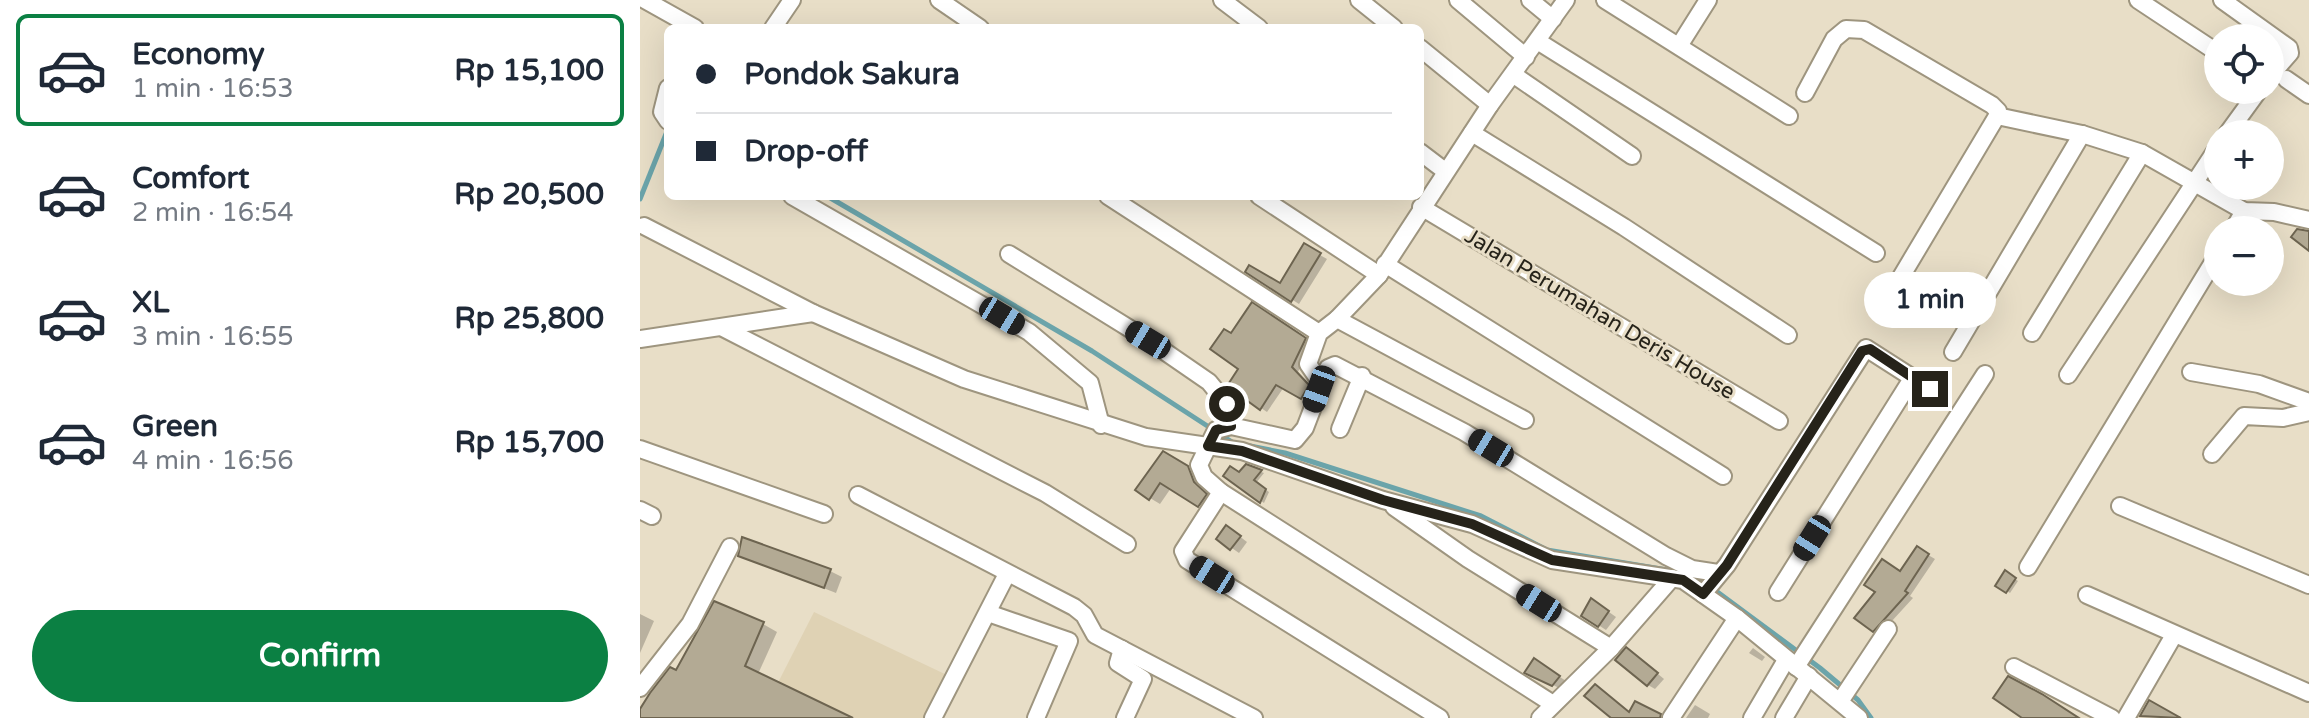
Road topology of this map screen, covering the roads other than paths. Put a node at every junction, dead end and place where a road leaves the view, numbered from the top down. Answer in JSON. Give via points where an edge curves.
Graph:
{"nodes":[{"id":1,"x":645,"y":0,"type":"edge"},
{"id":2,"x":792,"y":0,"type":"edge"},
{"id":3,"x":939,"y":0,"type":"edge"},
{"id":4,"x":1222,"y":0,"type":"edge"},
{"id":5,"x":1359,"y":0,"type":"edge"},
{"id":6,"x":1458,"y":0,"type":"edge"},
{"id":7,"x":1530,"y":0,"type":"edge"},
{"id":8,"x":1566,"y":0,"type":"edge"},
{"id":9,"x":1605,"y":0,"type":"edge"},
{"id":10,"x":1708,"y":0,"type":"edge"},
{"id":11,"x":2138,"y":0,"type":"edge"},
{"id":12,"x":2222,"y":0,"type":"edge"},
{"id":13,"x":1628,"y":6,"type":"edge"},
{"id":14,"x":1553,"y":19,"type":"junction"},
{"id":15,"x":688,"y":24,"type":"edge"},
{"id":16,"x":776,"y":24,"type":"edge"},
{"id":17,"x":974,"y":24,"type":"edge"},
{"id":18,"x":1254,"y":24,"type":"edge"},
{"id":19,"x":1389,"y":24,"type":"edge"},
{"id":20,"x":2256,"y":24,"type":"edge"},
{"id":21,"x":1539,"y":42,"type":"junction"},
{"id":22,"x":2204,"y":44,"type":"edge"},
{"id":23,"x":2284,"y":44,"type":"edge"},
{"id":24,"x":1679,"y":46,"type":"junction"},
{"id":25,"x":1424,"y":51,"type":"edge"},
{"id":26,"x":1526,"y":57,"type":"junction"},
{"id":27,"x":2284,"y":66,"type":"edge"},
{"id":28,"x":1514,"y":75,"type":"junction"},
{"id":29,"x":2284,"y":81,"type":"edge"},
{"id":30,"x":1805,"y":93,"type":"dead end"},
{"id":31,"x":2309,"y":95,"type":"edge"},
{"id":32,"x":1490,"y":105,"type":"junction"},
{"id":33,"x":1789,"y":116,"type":"dead end"},
{"id":34,"x":1997,"y":116,"type":"junction"},
{"id":35,"x":1472,"y":133,"type":"junction"},
{"id":36,"x":2082,"y":134,"type":"junction"},
{"id":37,"x":2142,"y":153,"type":"junction"},
{"id":38,"x":1424,"y":155,"type":"edge"},
{"id":39,"x":1632,"y":156,"type":"dead end"},
{"id":40,"x":2204,"y":167,"type":"edge"},
{"id":41,"x":1445,"y":171,"type":"junction"},
{"id":42,"x":2192,"y":184,"type":"junction"},
{"id":43,"x":799,"y":200,"type":"edge"},
{"id":44,"x":1114,"y":200,"type":"edge"},
{"id":45,"x":1266,"y":200,"type":"edge"},
{"id":46,"x":1421,"y":207,"type":"junction"},
{"id":47,"x":2244,"y":211,"type":"junction"},
{"id":48,"x":2241,"y":216,"type":"edge"},
{"id":49,"x":2309,"y":220,"type":"edge"},
{"id":50,"x":644,"y":226,"type":"dead end"},
{"id":51,"x":1876,"y":253,"type":"dead end"},
{"id":52,"x":1009,"y":254,"type":"dead end"},
{"id":53,"x":1382,"y":269,"type":"junction"},
{"id":54,"x":2204,"y":277,"type":"edge"},
{"id":55,"x":1898,"y":282,"type":"dead end"},
{"id":56,"x":813,"y":313,"type":"junction"},
{"id":57,"x":1337,"y":319,"type":"junction"},
{"id":58,"x":723,"y":328,"type":"junction"},
{"id":59,"x":1319,"y":333,"type":"junction"},
{"id":60,"x":2032,"y":333,"type":"dead end"},
{"id":61,"x":1788,"y":335,"type":"dead end"},
{"id":62,"x":640,"y":339,"type":"edge"},
{"id":63,"x":1953,"y":352,"type":"dead end"},
{"id":64,"x":2191,"y":372,"type":"dead end"},
{"id":65,"x":1985,"y":374,"type":"dead end"},
{"id":66,"x":2068,"y":375,"type":"dead end"},
{"id":67,"x":1362,"y":376,"type":"junction"},
{"id":68,"x":1913,"y":377,"type":"junction"},
{"id":69,"x":1321,"y":383,"type":"junction"},
{"id":70,"x":1930,"y":389,"type":"dead end"},
{"id":71,"x":2309,"y":402,"type":"edge"},
{"id":72,"x":2309,"y":412,"type":"edge"},
{"id":73,"x":1525,"y":420,"type":"dead end"},
{"id":74,"x":1779,"y":421,"type":"dead end"},
{"id":75,"x":1101,"y":425,"type":"junction"},
{"id":76,"x":1340,"y":429,"type":"dead end"},
{"id":77,"x":1216,"y":436,"type":"junction"},
{"id":78,"x":640,"y":449,"type":"edge"},
{"id":79,"x":2212,"y":454,"type":"dead end"},
{"id":80,"x":1723,"y":476,"type":"dead end"},
{"id":81,"x":1221,"y":492,"type":"junction"},
{"id":82,"x":858,"y":495,"type":"dead end"},
{"id":83,"x":1383,"y":500,"type":"junction"},
{"id":84,"x":2120,"y":506,"type":"dead end"},
{"id":85,"x":824,"y":514,"type":"dead end"},
{"id":86,"x":1127,"y":544,"type":"dead end"},
{"id":87,"x":730,"y":547,"type":"dead end"},
{"id":88,"x":2028,"y":567,"type":"dead end"},
{"id":89,"x":1007,"y":574,"type":"junction"},
{"id":90,"x":1717,"y":575,"type":"junction"},
{"id":91,"x":1672,"y":578,"type":"junction"},
{"id":92,"x":2309,"y":585,"type":"edge"},
{"id":93,"x":1778,"y":592,"type":"dead end"},
{"id":94,"x":1704,"y":593,"type":"junction"},
{"id":95,"x":2087,"y":595,"type":"dead end"},
{"id":96,"x":988,"y":613,"type":"junction"},
{"id":97,"x":1737,"y":618,"type":"junction"},
{"id":98,"x":1888,"y":629,"type":"dead end"},
{"id":99,"x":2174,"y":635,"type":"junction"},
{"id":100,"x":1611,"y":648,"type":"junction"},
{"id":101,"x":1122,"y":649,"type":"junction"},
{"id":102,"x":1799,"y":663,"type":"junction"},
{"id":103,"x":2014,"y":667,"type":"dead end"},
{"id":104,"x":640,"y":688,"type":"edge"},
{"id":105,"x":2309,"y":693,"type":"edge"},
{"id":106,"x":1845,"y":695,"type":"junction"},
{"id":107,"x":1553,"y":704,"type":"junction"},
{"id":108,"x":933,"y":718,"type":"edge"},
{"id":109,"x":1036,"y":718,"type":"edge"},
{"id":110,"x":1125,"y":718,"type":"edge"},
{"id":111,"x":1254,"y":718,"type":"edge"},
{"id":112,"x":1440,"y":718,"type":"edge"},
{"id":113,"x":1540,"y":718,"type":"edge"},
{"id":114,"x":1671,"y":718,"type":"edge"},
{"id":115,"x":1752,"y":718,"type":"edge"},
{"id":116,"x":1784,"y":718,"type":"edge"},
{"id":117,"x":1859,"y":718,"type":"edge"},
{"id":118,"x":2112,"y":718,"type":"edge"},
{"id":119,"x":2126,"y":718,"type":"edge"}],
"edges":[{"from":1,"to":15,"type":"street"},
{"from":2,"to":16,"type":"street"},
{"from":3,"to":17,"type":"street"},
{"from":4,"to":18,"type":"street"},
{"from":5,"to":19,"type":"street"},
{"from":6,"to":26,"type":"street"},
{"from":7,"to":14,"type":"street"},
{"from":8,"to":14,"type":"street"},
{"from":9,"to":13,"type":"street"},
{"from":10,"to":24,"type":"street"},
{"from":11,"to":22,"type":"street"},
{"from":12,"to":20,"type":"street"},
{"from":13,"to":24,"type":"street"},
{"from":14,"to":21,"type":"street"},
{"from":21,"to":26,"type":"street"},
{"from":21,"to":51,"type":"street"},
{"from":23,"to":27,"type":"street","via":[[2290,53]]},
{"from":24,"to":33,"type":"street"},
{"from":25,"to":32,"type":"street"},
{"from":26,"to":28,"type":"street"},
{"from":28,"to":32,"type":"street"},
{"from":28,"to":39,"type":"street"},
{"from":29,"to":31,"type":"street"},
{"from":30,"to":34,"type":"street","via":[[1834,39],[1846,29],[1864,30],[1992,105]]},
{"from":32,"to":35,"type":"street"},
{"from":34,"to":36,"type":"street"},
{"from":34,"to":55,"type":"street"},
{"from":35,"to":41,"type":"street"},
{"from":35,"to":61,"type":"street"},
{"from":36,"to":37,"type":"street"},
{"from":36,"to":63,"type":"street"},
{"from":37,"to":42,"type":"street"},
{"from":37,"to":60,"type":"street"},
{"from":38,"to":41,"type":"street"},
{"from":40,"to":42,"type":"street"},
{"from":41,"to":46,"type":"street"},
{"from":42,"to":47,"type":"street"},
{"from":42,"to":66,"type":"street"},
{"from":43,"to":75,"type":"street","via":[[1029,332],[1090,383]]},
{"from":44,"to":59,"type":"street"},
{"from":45,"to":53,"type":"street"},
{"from":46,"to":53,"type":"street"},
{"from":46,"to":74,"type":"street","name":"Jalan Perumahan Deris House"},
{"from":47,"to":48,"type":"street"},
{"from":47,"to":49,"type":"street"},
{"from":50,"to":56,"type":"street"},
{"from":52,"to":77,"type":"street","via":[[1209,382],[1227,404]]},
{"from":53,"to":57,"type":"street"},
{"from":53,"to":80,"type":"street"},
{"from":54,"to":88,"type":"street"},
{"from":56,"to":58,"type":"street"},
{"from":56,"to":75,"type":"street","via":[[964,379]]},
{"from":57,"to":59,"type":"street"},
{"from":57,"to":73,"type":"street"},
{"from":58,"to":62,"type":"street"},
{"from":58,"to":86,"type":"street","via":[[1045,493]]},
{"from":59,"to":69,"type":"street","via":[[1308,364]]},
{"from":64,"to":71,"type":"street","via":[[2259,384]]},
{"from":65,"to":102,"type":"street"},
{"from":67,"to":69,"type":"street","via":[[1330,365]]},
{"from":67,"to":76,"type":"street"},
{"from":67,"to":90,"type":"street","via":[[1478,440],[1666,556]]},
{"from":68,"to":70,"type":"street"},
{"from":68,"to":90,"type":"street","via":[[1870,349],[1862,351]]},
{"from":68,"to":93,"type":"street"},
{"from":69,"to":77,"type":"street","via":[[1305,428],[1295,440]]},
{"from":72,"to":79,"type":"street","via":[[2283,418],[2244,416]]},
{"from":75,"to":77,"type":"street","via":[[1146,437]]},
{"from":77,"to":81,"type":"street","via":[[1200,471]]},
{"from":77,"to":83,"type":"street","via":[[1242,451]]},
{"from":78,"to":85,"type":"street"},
{"from":81,"to":107,"type":"street"},
{"from":81,"to":112,"type":"street","via":[[1183,551],[1187,560]]},
{"from":82,"to":89,"type":"street"},
{"from":83,"to":91,"type":"street","via":[[1472,524],[1552,560]]},
{"from":83,"to":100,"type":"street"},
{"from":84,"to":92,"type":"street"},
{"from":87,"to":104,"type":"street","via":[[690,624]]},
{"from":89,"to":96,"type":"street"},
{"from":89,"to":101,"type":"street","via":[[1074,607],[1095,635]]},
{"from":90,"to":94,"type":"street"},
{"from":91,"to":94,"type":"street"},
{"from":91,"to":100,"type":"street"},
{"from":94,"to":97,"type":"street"},
{"from":95,"to":99,"type":"street"},
{"from":96,"to":108,"type":"street"},
{"from":96,"to":109,"type":"street","via":[[1069,641]]},
{"from":97,"to":102,"type":"street"},
{"from":97,"to":114,"type":"street"},
{"from":98,"to":106,"type":"street"},
{"from":99,"to":105,"type":"street"},
{"from":99,"to":119,"type":"street"},
{"from":100,"to":107,"type":"street"},
{"from":101,"to":110,"type":"street","via":[[1118,663],[1143,679]]},
{"from":101,"to":111,"type":"street"},
{"from":102,"to":106,"type":"street"},
{"from":102,"to":115,"type":"street"},
{"from":102,"to":116,"type":"street"},
{"from":103,"to":118,"type":"street"},
{"from":106,"to":117,"type":"street"},
{"from":107,"to":113,"type":"street"}]}
